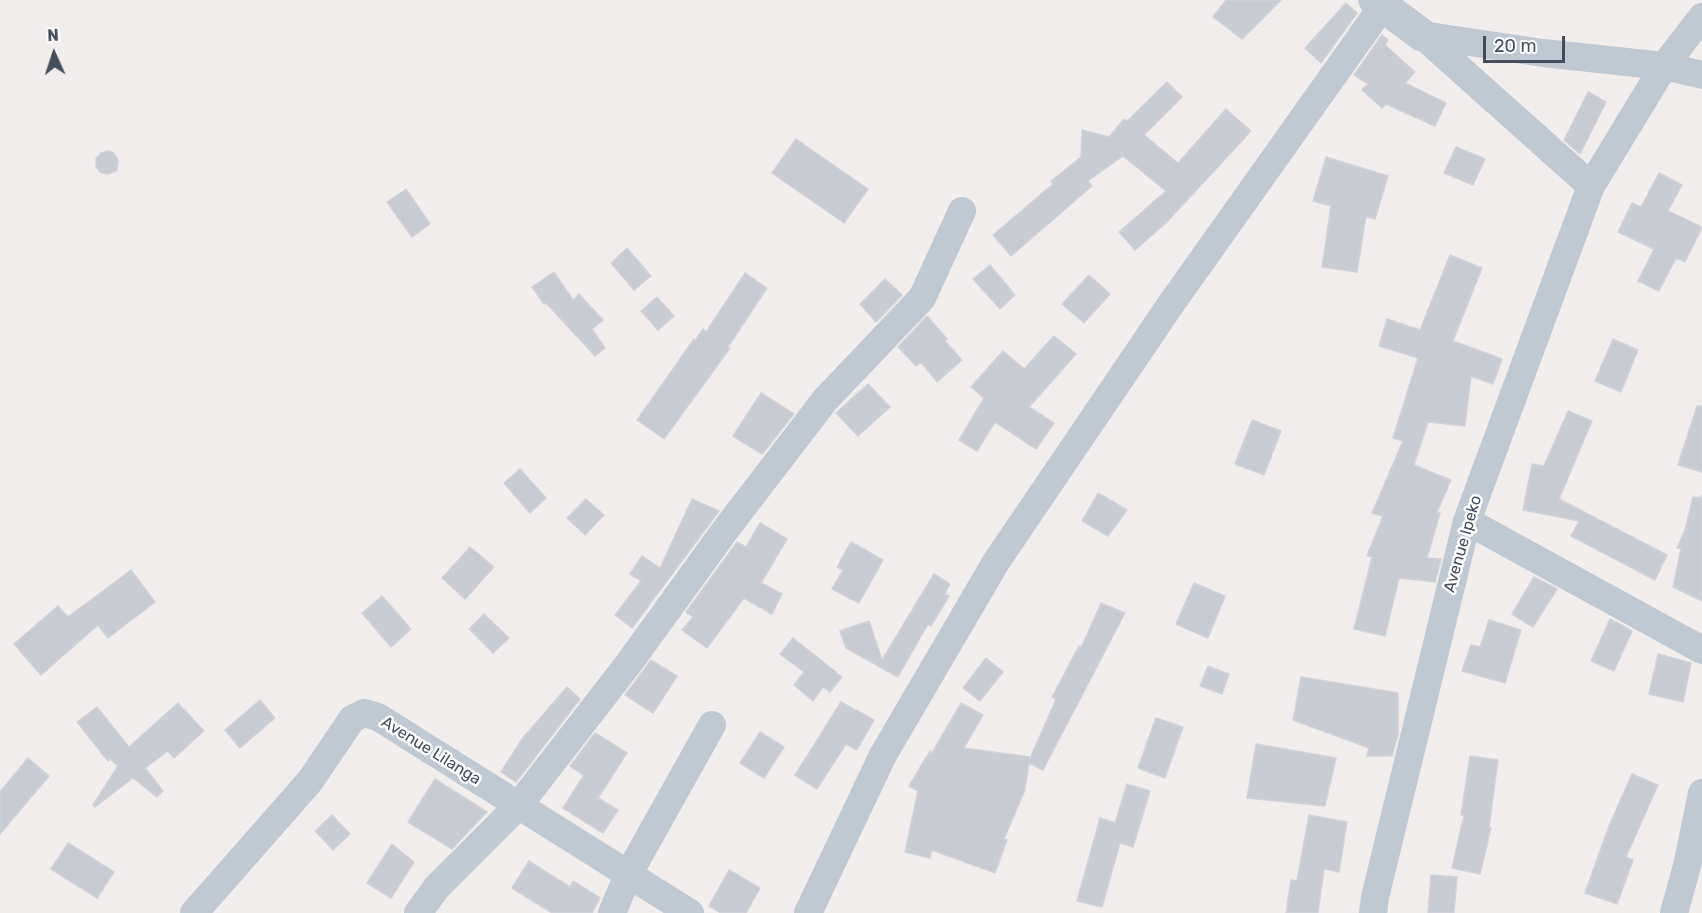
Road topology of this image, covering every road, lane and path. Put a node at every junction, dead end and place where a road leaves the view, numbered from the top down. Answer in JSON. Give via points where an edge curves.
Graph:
{"nodes":[{"id":1,"x":1381,"y":2,"type":"edge"},
{"id":2,"x":1702,"y":17,"type":"edge"},
{"id":3,"x":1422,"y":35,"type":"junction"},
{"id":4,"x":1664,"y":66,"type":"junction"},
{"id":5,"x":1702,"y":75,"type":"edge"},
{"id":6,"x":1591,"y":186,"type":"junction"},
{"id":7,"x":962,"y":212,"type":"dead end"},
{"id":8,"x":1467,"y":521,"type":"junction"},
{"id":9,"x":1702,"y":650,"type":"edge"},
{"id":10,"x":712,"y":725,"type":"dead end"},
{"id":11,"x":1702,"y":793,"type":"edge"},
{"id":12,"x":519,"y":805,"type":"junction"},
{"id":13,"x":628,"y":875,"type":"junction"},
{"id":14,"x":194,"y":913,"type":"edge"},
{"id":15,"x":418,"y":913,"type":"edge"},
{"id":16,"x":612,"y":913,"type":"edge"},
{"id":17,"x":690,"y":913,"type":"edge"},
{"id":18,"x":808,"y":913,"type":"edge"},
{"id":19,"x":1373,"y":913,"type":"edge"},
{"id":20,"x":1674,"y":913,"type":"edge"}],
"edges":[{"from":1,"to":3,"type":"street"},
{"from":1,"to":18,"type":"street","via":[[996,562],[883,755]]},
{"from":2,"to":4,"type":"street","name":"Avenue Ipeko"},
{"from":3,"to":4,"type":"street"},
{"from":3,"to":6,"type":"street"},
{"from":4,"to":5,"type":"street"},
{"from":4,"to":6,"type":"street","name":"Avenue Ipeko"},
{"from":6,"to":8,"type":"street","name":"Avenue Ipeko"},
{"from":7,"to":12,"type":"street","via":[[922,298],[825,400]]},
{"from":8,"to":9,"type":"street"},
{"from":8,"to":19,"type":"street","name":"Avenue Ipeko"},
{"from":10,"to":13,"type":"street"},
{"from":11,"to":20,"type":"street"},
{"from":12,"to":13,"type":"street","name":"Avenue Lilanga"},
{"from":12,"to":14,"type":"street","name":"Avenue Lilanga","via":[[378,717],[364,713],[352,719],[310,781]]},
{"from":12,"to":15,"type":"street","via":[[437,887]]},
{"from":13,"to":16,"type":"street"},
{"from":13,"to":17,"type":"street","name":"Avenue Lilanga"}]}
